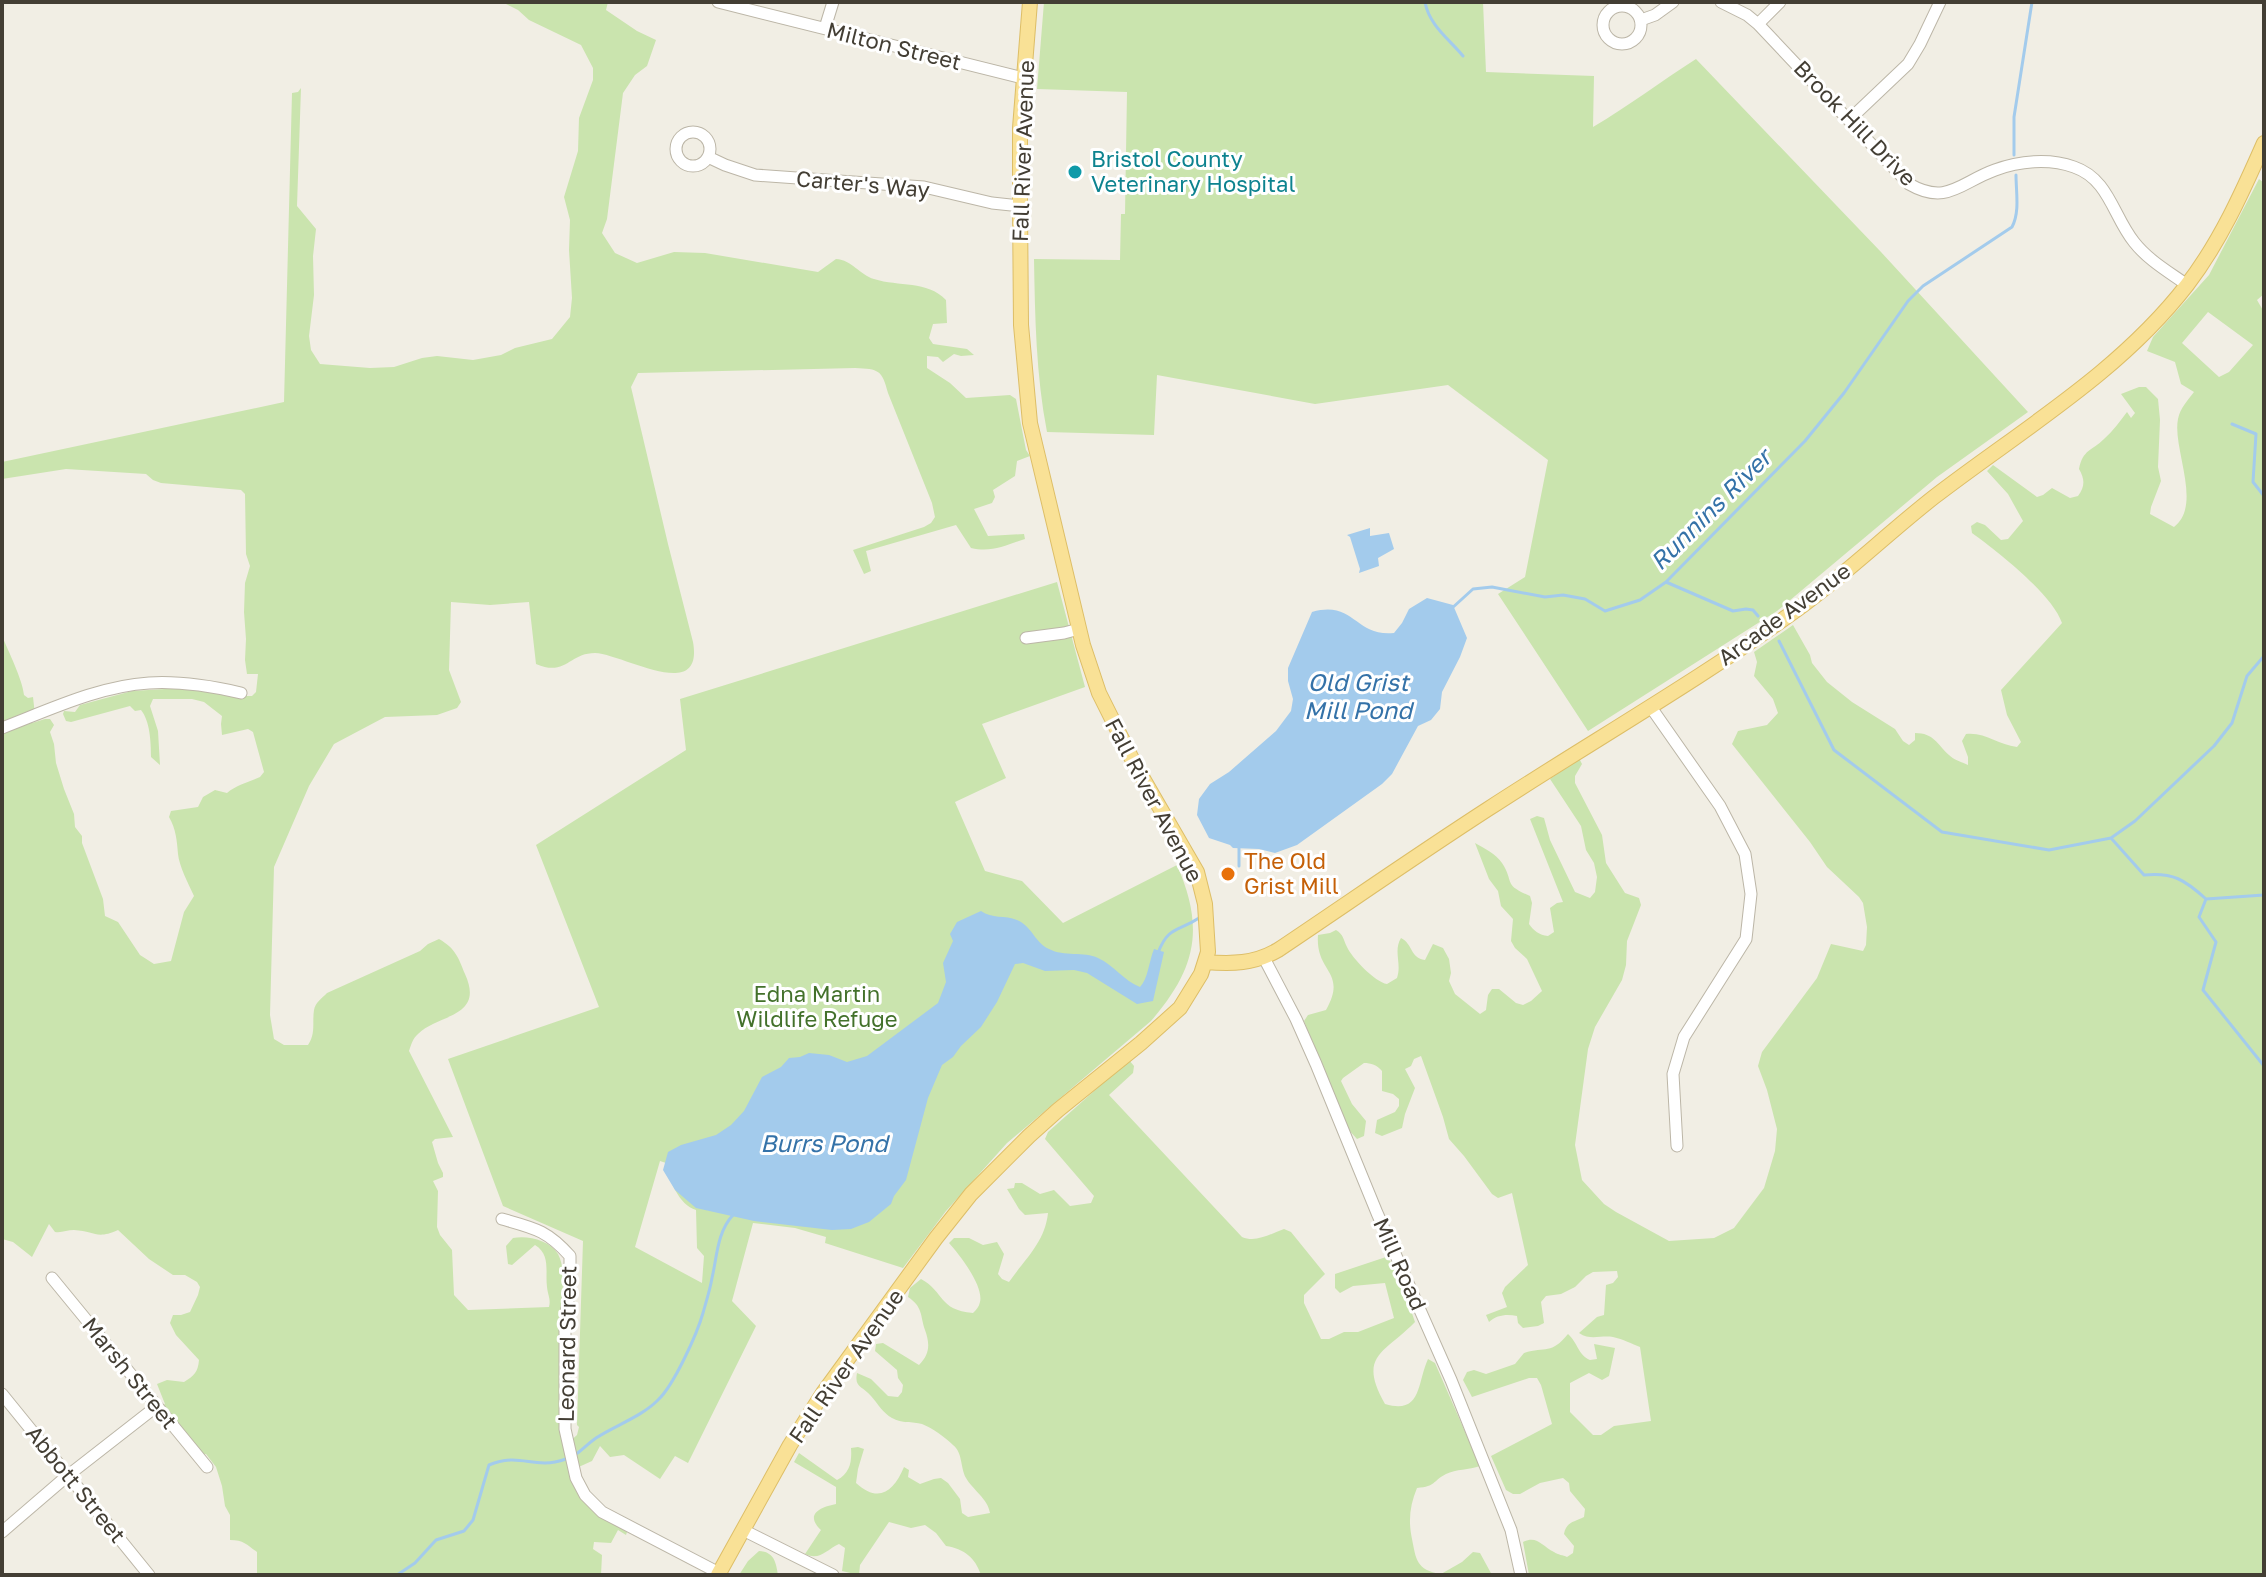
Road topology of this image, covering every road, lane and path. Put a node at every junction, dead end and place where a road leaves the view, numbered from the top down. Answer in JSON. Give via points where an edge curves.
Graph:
{"nodes":[{"id":1,"x":718,"y":2,"type":"edge"},
{"id":2,"x":833,"y":2,"type":"edge"},
{"id":3,"x":1030,"y":2,"type":"edge"},
{"id":4,"x":1673,"y":2,"type":"edge"},
{"id":5,"x":1721,"y":2,"type":"edge"},
{"id":6,"x":1780,"y":2,"type":"edge"},
{"id":7,"x":1940,"y":2,"type":"edge"},
{"id":8,"x":1641,"y":20,"type":"dead end"},
{"id":9,"x":1758,"y":24,"type":"junction"},
{"id":10,"x":825,"y":28,"type":"junction"},
{"id":11,"x":1023,"y":78,"type":"junction"},
{"id":12,"x":1849,"y":120,"type":"junction"},
{"id":13,"x":2264,"y":143,"type":"edge"},
{"id":14,"x":708,"y":157,"type":"dead end"},
{"id":15,"x":1020,"y":206,"type":"junction"},
{"id":16,"x":2187,"y":285,"type":"junction"},
{"id":17,"x":1079,"y":629,"type":"junction"},
{"id":18,"x":1026,"y":638,"type":"dead end"},
{"id":19,"x":241,"y":693,"type":"dead end"},
{"id":20,"x":1650,"y":706,"type":"junction"},
{"id":21,"x":2,"y":728,"type":"edge"},
{"id":22,"x":1264,"y":958,"type":"junction"},
{"id":23,"x":1205,"y":962,"type":"junction"},
{"id":24,"x":1677,"y":1146,"type":"dead end"},
{"id":25,"x":502,"y":1219,"type":"dead end"},
{"id":26,"x":52,"y":1278,"type":"dead end"},
{"id":27,"x":2,"y":1394,"type":"edge"},
{"id":28,"x":157,"y":1406,"type":"junction"},
{"id":29,"x":207,"y":1467,"type":"dead end"},
{"id":30,"x":69,"y":1475,"type":"junction"},
{"id":31,"x":743,"y":1530,"type":"junction"},
{"id":32,"x":2,"y":1532,"type":"edge"},
{"id":33,"x":718,"y":1574,"type":"edge"},
{"id":34,"x":149,"y":1575,"type":"edge"},
{"id":35,"x":833,"y":1575,"type":"edge"},
{"id":36,"x":1521,"y":1575,"type":"edge"}],
"edges":[{"from":1,"to":10,"type":"street","name":"Milton Street"},
{"from":2,"to":10,"type":"street"},
{"from":3,"to":11,"type":"main road","name":"Fall River Avenue"},
{"from":4,"to":8,"type":"street"},
{"from":5,"to":9,"type":"street","name":"Brook Hill Drive"},
{"from":6,"to":9,"type":"street"},
{"from":7,"to":12,"type":"street","via":[[1908,64]]},
{"from":9,"to":12,"type":"street","name":"Brook Hill Drive"},
{"from":10,"to":11,"type":"street","name":"Milton Street"},
{"from":11,"to":15,"type":"main road","name":"Fall River Avenue"},
{"from":12,"to":16,"type":"street","name":"Brook Hill Drive","via":[[1909,184],[1929,193],[1948,192],[2025,162],[2079,169],[2103,188],[2142,252]]},
{"from":13,"to":16,"type":"main road","name":"Arcade Avenue","via":[[2227,221]]},
{"from":14,"to":15,"type":"street","name":"Carter's Way","via":[[755,175],[924,187]]},
{"from":15,"to":17,"type":"main road","name":"Fall River Avenue","via":[[1021,325],[1030,423]]},
{"from":16,"to":20,"type":"main road","name":"Arcade Avenue","via":[[2088,384],[1933,498],[1802,606]]},
{"from":17,"to":18,"type":"street"},
{"from":17,"to":23,"type":"main road","name":"Fall River Avenue","via":[[1099,693],[1197,872],[1205,904]]},
{"from":19,"to":21,"type":"street","via":[[148,683],[98,693]]},
{"from":20,"to":22,"type":"main road","name":"Arcade Avenue"},
{"from":20,"to":24,"type":"street","via":[[1720,806],[1745,854],[1751,894],[1746,939],[1684,1037],[1673,1074]]},
{"from":22,"to":23,"type":"main road","name":"Arcade Avenue"},
{"from":22,"to":36,"type":"street","name":"Mill Road","via":[[1316,1064],[1451,1380],[1511,1530]]},
{"from":23,"to":31,"type":"main road","name":"Fall River Avenue","via":[[1169,1020],[1058,1110],[971,1194],[836,1373]]},
{"from":25,"to":33,"type":"street","name":"Leonard Street","via":[[554,1238],[570,1256],[565,1429],[585,1495],[602,1512]]},
{"from":26,"to":28,"type":"street","name":"Marsh Street"},
{"from":27,"to":30,"type":"street","name":"Abbott Street"},
{"from":28,"to":29,"type":"street","name":"Marsh Street"},
{"from":28,"to":30,"type":"street"},
{"from":30,"to":32,"type":"street"},
{"from":30,"to":34,"type":"street","name":"Abbott Street"},
{"from":31,"to":33,"type":"main road","name":"Fall River Avenue"},
{"from":31,"to":35,"type":"street"}]}
